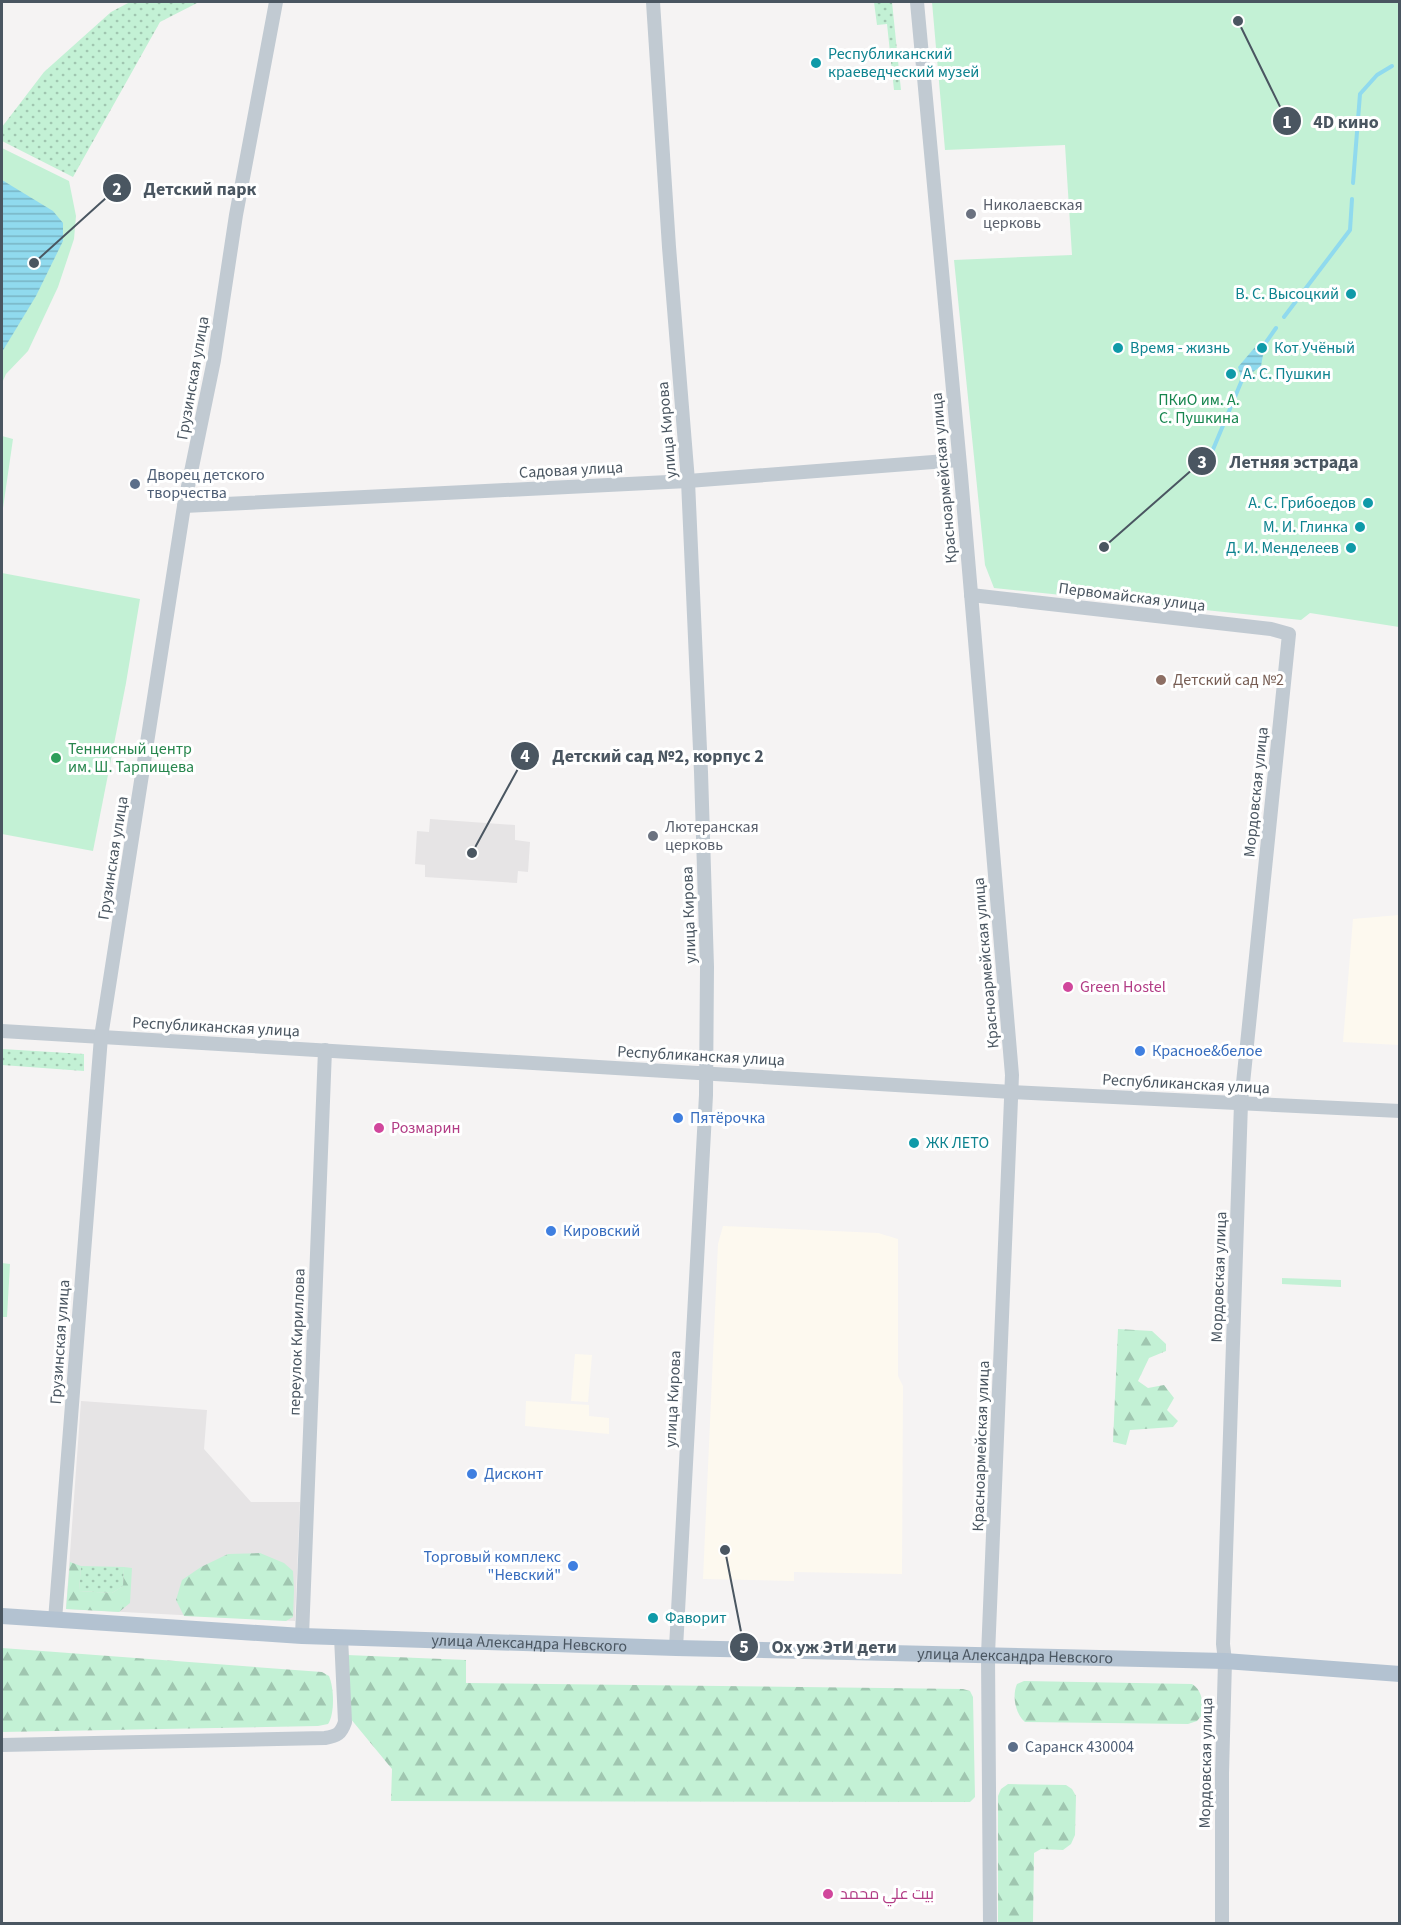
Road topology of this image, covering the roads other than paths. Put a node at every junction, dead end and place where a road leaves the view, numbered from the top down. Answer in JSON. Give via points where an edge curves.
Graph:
{"nodes":[{"id":1,"x":276,"y":2,"type":"edge"},
{"id":2,"x":653,"y":2,"type":"edge"},
{"id":3,"x":917,"y":2,"type":"edge"},
{"id":4,"x":959,"y":460,"type":"junction"},
{"id":5,"x":688,"y":481,"type":"junction"},
{"id":6,"x":184,"y":506,"type":"junction"},
{"id":7,"x":971,"y":595,"type":"junction"},
{"id":8,"x":1289,"y":634,"type":"joint"},
{"id":9,"x":2,"y":1031,"type":"edge"},
{"id":10,"x":101,"y":1037,"type":"junction"},
{"id":11,"x":325,"y":1050,"type":"junction"},
{"id":12,"x":707,"y":1073,"type":"junction"},
{"id":13,"x":1012,"y":1092,"type":"junction"},
{"id":14,"x":1241,"y":1103,"type":"junction"},
{"id":15,"x":1400,"y":1111,"type":"edge"},
{"id":16,"x":2,"y":1616,"type":"edge"},
{"id":17,"x":55,"y":1620,"type":"junction"},
{"id":18,"x":302,"y":1636,"type":"junction"},
{"id":19,"x":341,"y":1637,"type":"junction"},
{"id":20,"x":676,"y":1648,"type":"junction"},
{"id":21,"x":988,"y":1655,"type":"junction"},
{"id":22,"x":1225,"y":1661,"type":"junction"},
{"id":23,"x":1400,"y":1674,"type":"edge"},
{"id":24,"x":2,"y":1745,"type":"edge"},
{"id":25,"x":990,"y":1923,"type":"edge"},
{"id":26,"x":1222,"y":1923,"type":"edge"}],
"edges":[{"from":1,"to":6,"type":"street","name":"Грузинская улица","via":[[236,215],[214,360]]},
{"from":2,"to":5,"type":"street","name":"улица Кирова"},
{"from":3,"to":4,"type":"street","name":"Красноармейская улица"},
{"from":4,"to":5,"type":"street","name":"Садовая улица"},
{"from":4,"to":7,"type":"street","name":"Красноармейская улица"},
{"from":5,"to":6,"type":"street","name":"Садовая улица"},
{"from":5,"to":12,"type":"street","name":"улица Кирова","via":[[701,772]]},
{"from":6,"to":10,"type":"street","name":"Грузинская улица"},
{"from":7,"to":8,"type":"street","name":"Первомайская улица"},
{"from":7,"to":13,"type":"street","name":"Красноармейская улица"},
{"from":8,"to":14,"type":"street","name":"Мордовская улица"},
{"from":9,"to":10,"type":"street","name":"Республиканская улица"},
{"from":10,"to":11,"type":"street","name":"Республиканская улица"},
{"from":10,"to":17,"type":"street","name":"Грузинская улица"},
{"from":11,"to":12,"type":"street","name":"Республиканская улица"},
{"from":11,"to":18,"type":"street","name":"переулок Кириллова"},
{"from":12,"to":13,"type":"street","name":"Республиканская улица"},
{"from":12,"to":20,"type":"street","name":"улица Кирова"},
{"from":13,"to":14,"type":"street","name":"Республиканская улица"},
{"from":13,"to":21,"type":"street","name":"Красноармейская улица"},
{"from":14,"to":15,"type":"street","name":"Республиканская улица"},
{"from":14,"to":22,"type":"street","name":"Мордовская улица"},
{"from":16,"to":17,"type":"main road","name":"улица Александра Невского"},
{"from":17,"to":18,"type":"main road","name":"улица Александра Невского"},
{"from":18,"to":19,"type":"main road","name":"улица Александра Невского"},
{"from":19,"to":20,"type":"main road","name":"улица Александра Невского"},
{"from":19,"to":24,"type":"street","via":[[345,1722],[336,1736]]},
{"from":20,"to":21,"type":"main road","name":"улица Александра Невского"},
{"from":21,"to":22,"type":"main road","name":"улица Александра Невского"},
{"from":21,"to":25,"type":"street","name":"Красноармейская улица"},
{"from":22,"to":23,"type":"main road","name":"улица Александра Невского"},
{"from":22,"to":26,"type":"street","name":"Мордовская улица"}]}
